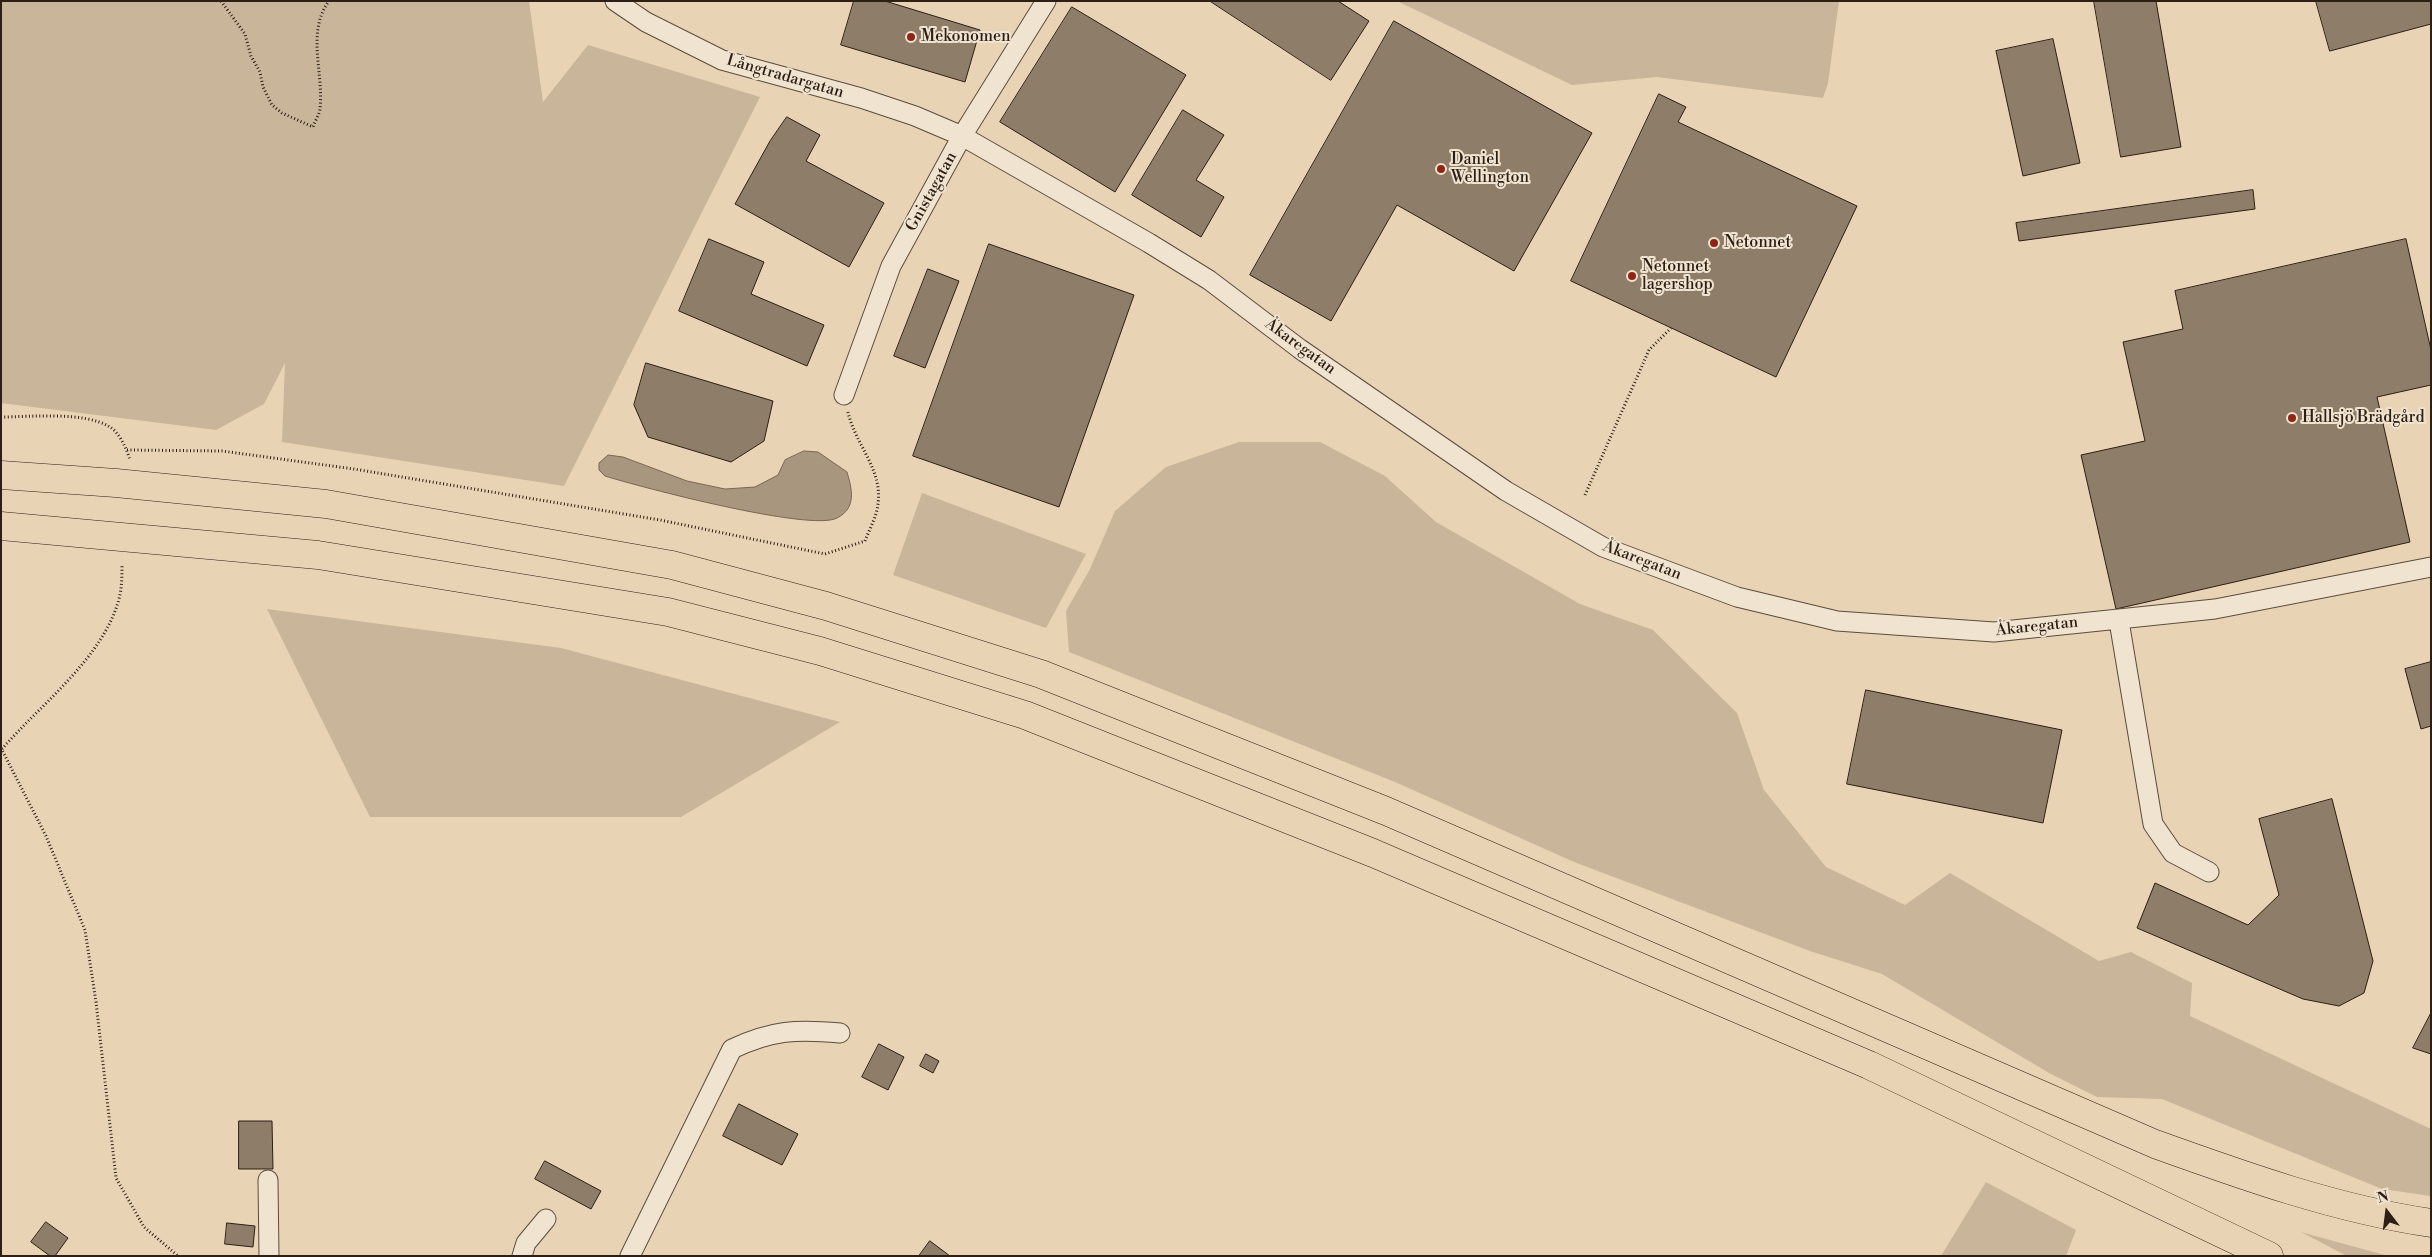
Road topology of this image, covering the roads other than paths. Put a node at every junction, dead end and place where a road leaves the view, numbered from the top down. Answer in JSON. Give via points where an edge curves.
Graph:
{"nodes":[{"id":1,"x":615,"y":1,"type":"edge"},
{"id":2,"x":1046,"y":1,"type":"edge"},
{"id":3,"x":962,"y":136,"type":"junction"},
{"id":4,"x":844,"y":395,"type":"road end"},
{"id":5,"x":1,"y":475,"type":"edge"},
{"id":6,"x":1,"y":526,"type":"edge"},
{"id":7,"x":2431,"y":568,"type":"edge"},
{"id":8,"x":2118,"y":621,"type":"junction"},
{"id":9,"x":2209,"y":872,"type":"dead end"},
{"id":10,"x":840,"y":1033,"type":"dead end"},
{"id":11,"x":268,"y":1180,"type":"dead end"},
{"id":12,"x":546,"y":1219,"type":"dead end"},
{"id":13,"x":2431,"y":1223,"type":"edge"},
{"id":14,"x":269,"y":1256,"type":"edge"},
{"id":15,"x":522,"y":1256,"type":"edge"},
{"id":16,"x":630,"y":1256,"type":"edge"},
{"id":17,"x":2269,"y":1256,"type":"edge"}],
"edges":[{"from":1,"to":3,"type":"street","name":"Långtradargatan","via":[[646,22],[722,60],[861,98]]},
{"from":2,"to":3,"type":"street","name":"Gnistagatan"},
{"from":3,"to":4,"type":"street","name":"Gnistagatan","via":[[891,266]]},
{"from":3,"to":8,"type":"street","name":"Åkaregatan","via":[[1209,280],[1300,349],[1506,491],[1603,547],[1737,596],[1837,621],[1994,632]]},
{"from":5,"to":13,"type":"highway","via":[[326,504],[672,565],[836,609],[1041,674],[1386,811],[2155,1144],[2252,1179],[2394,1218]]},
{"from":6,"to":17,"type":"highway","via":[[318,555],[668,612],[820,651],[1024,715],[1373,853],[1869,1064]]},
{"from":7,"to":8,"type":"street","name":"Åkaregatan","via":[[2216,609]]},
{"from":8,"to":9,"type":"street","via":[[2153,824],[2172,853]]},
{"from":10,"to":16,"type":"street","via":[[804,1029],[758,1037],[732,1049]]},
{"from":11,"to":14,"type":"street"},
{"from":12,"to":15,"type":"street","via":[[526,1243]]}]}
